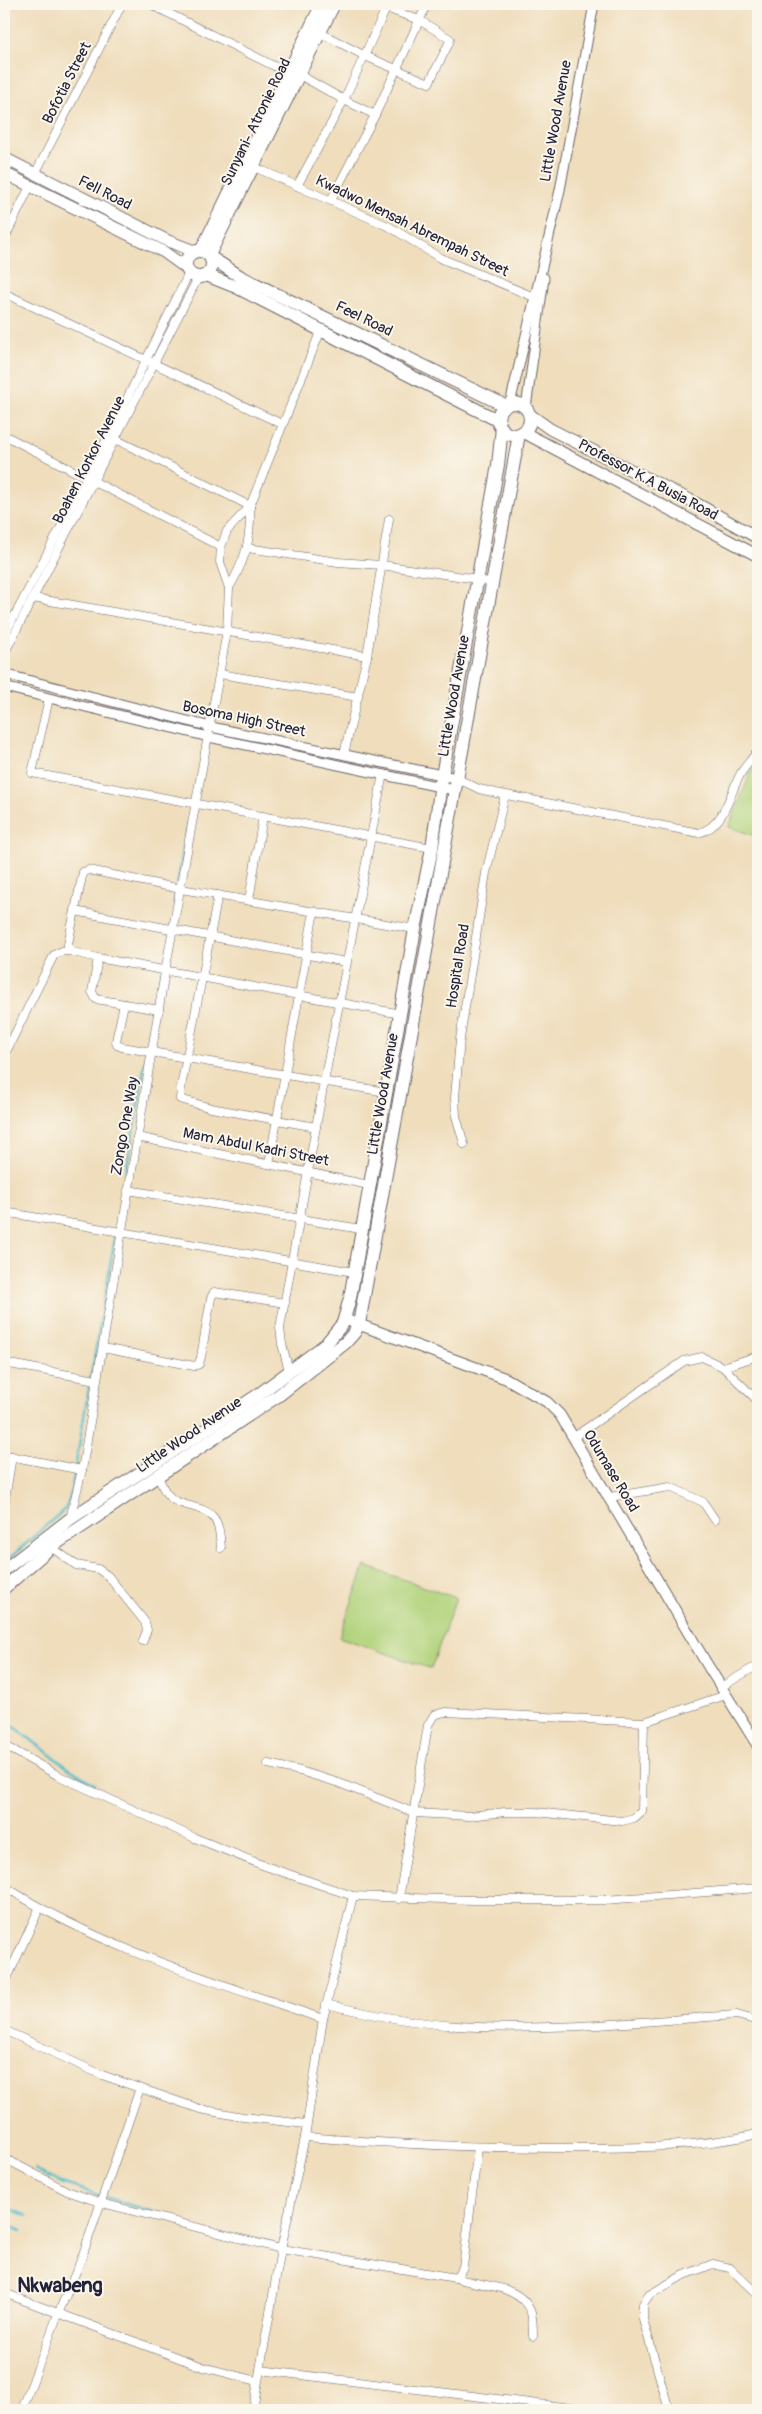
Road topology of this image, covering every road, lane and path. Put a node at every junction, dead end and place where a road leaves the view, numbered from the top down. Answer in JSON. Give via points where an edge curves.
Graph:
{"nodes":[{"id":1,"x":122,"y":4,"type":"edge"},
{"id":2,"x":150,"y":4,"type":"edge"},
{"id":3,"x":322,"y":4,"type":"edge"},
{"id":4,"x":334,"y":4,"type":"edge"},
{"id":5,"x":427,"y":4,"type":"edge"},
{"id":6,"x":594,"y":4,"type":"edge"},
{"id":7,"x":387,"y":6,"type":"edge"},
{"id":8,"x":419,"y":20,"type":"junction"},
{"id":9,"x":320,"y":32,"type":"junction"},
{"id":10,"x":365,"y":56,"type":"junction"},
{"id":11,"x":395,"y":69,"type":"junction"},
{"id":12,"x":293,"y":73,"type":"junction"},
{"id":13,"x":344,"y":100,"type":"junction"},
{"id":14,"x":375,"y":115,"type":"junction"},
{"id":15,"x":4,"y":158,"type":"edge"},
{"id":16,"x":252,"y":166,"type":"junction"},
{"id":17,"x":4,"y":173,"type":"edge"},
{"id":18,"x":35,"y":174,"type":"junction"},
{"id":19,"x":30,"y":186,"type":"junction"},
{"id":20,"x":298,"y":186,"type":"junction"},
{"id":21,"x":331,"y":200,"type":"junction"},
{"id":22,"x":4,"y":240,"type":"edge"},
{"id":23,"x":549,"y":244,"type":"junction"},
{"id":24,"x":204,"y":254,"type":"junction"},
{"id":25,"x":195,"y":274,"type":"junction"},
{"id":26,"x":4,"y":293,"type":"edge"},
{"id":27,"x":534,"y":297,"type":"junction"},
{"id":28,"x":321,"y":330,"type":"junction"},
{"id":29,"x":150,"y":361,"type":"junction"},
{"id":30,"x":508,"y":405,"type":"junction"},
{"id":31,"x":527,"y":411,"type":"junction"},
{"id":32,"x":282,"y":424,"type":"junction"},
{"id":33,"x":500,"y":424,"type":"junction"},
{"id":34,"x":521,"y":433,"type":"junction"},
{"id":35,"x":4,"y":435,"type":"edge"},
{"id":36,"x":115,"y":439,"type":"junction"},
{"id":37,"x":90,"y":478,"type":"junction"},
{"id":38,"x":250,"y":506,"type":"junction"},
{"id":39,"x":389,"y":520,"type":"dead end"},
{"id":40,"x":758,"y":538,"type":"edge"},
{"id":41,"x":220,"y":547,"type":"junction"},
{"id":42,"x":248,"y":548,"type":"junction"},
{"id":43,"x":758,"y":556,"type":"edge"},
{"id":44,"x":381,"y":565,"type":"junction"},
{"id":45,"x":478,"y":579,"type":"junction"},
{"id":46,"x":491,"y":582,"type":"junction"},
{"id":47,"x":229,"y":588,"type":"junction"},
{"id":48,"x":33,"y":598,"type":"junction"},
{"id":49,"x":227,"y":631,"type":"junction"},
{"id":50,"x":4,"y":636,"type":"edge"},
{"id":51,"x":4,"y":654,"type":"edge"},
{"id":52,"x":367,"y":656,"type":"junction"},
{"id":53,"x":4,"y":674,"type":"edge"},
{"id":54,"x":220,"y":674,"type":"junction"},
{"id":55,"x":4,"y":687,"type":"edge"},
{"id":56,"x":358,"y":696,"type":"junction"},
{"id":57,"x":49,"y":698,"type":"junction"},
{"id":58,"x":211,"y":727,"type":"junction"},
{"id":59,"x":209,"y":737,"type":"junction"},
{"id":60,"x":758,"y":750,"type":"edge"},
{"id":61,"x":344,"y":754,"type":"junction"},
{"id":62,"x":383,"y":774,"type":"junction"},
{"id":63,"x":448,"y":783,"type":"junction"},
{"id":64,"x":478,"y":789,"type":"junction"},
{"id":65,"x":506,"y":795,"type":"junction"},
{"id":66,"x":196,"y":804,"type":"junction"},
{"id":67,"x":263,"y":816,"type":"junction"},
{"id":68,"x":371,"y":836,"type":"junction"},
{"id":69,"x":432,"y":848,"type":"junction"},
{"id":70,"x":181,"y":889,"type":"junction"},
{"id":71,"x":218,"y":895,"type":"junction"},
{"id":72,"x":249,"y":900,"type":"junction"},
{"id":73,"x":75,"y":911,"type":"junction"},
{"id":74,"x":314,"y":911,"type":"junction"},
{"id":75,"x":355,"y":918,"type":"junction"},
{"id":76,"x":415,"y":929,"type":"junction"},
{"id":77,"x":173,"y":930,"type":"junction"},
{"id":78,"x":210,"y":935,"type":"junction"},
{"id":79,"x":412,"y":948,"type":"junction"},
{"id":80,"x":69,"y":951,"type":"junction"},
{"id":81,"x":426,"y":951,"type":"junction"},
{"id":82,"x":307,"y":954,"type":"junction"},
{"id":83,"x":98,"y":958,"type":"junction"},
{"id":84,"x":346,"y":962,"type":"junction"},
{"id":85,"x":165,"y":972,"type":"junction"},
{"id":86,"x":407,"y":977,"type":"junction"},
{"id":87,"x":201,"y":979,"type":"junction"},
{"id":88,"x":421,"y":980,"type":"junction"},
{"id":89,"x":300,"y":995,"type":"junction"},
{"id":90,"x":339,"y":1002,"type":"junction"},
{"id":91,"x":124,"y":1004,"type":"junction"},
{"id":92,"x":159,"y":1010,"type":"junction"},
{"id":93,"x":401,"y":1014,"type":"junction"},
{"id":94,"x":152,"y":1051,"type":"junction"},
{"id":95,"x":4,"y":1056,"type":"edge"},
{"id":96,"x":187,"y":1058,"type":"junction"},
{"id":97,"x":286,"y":1075,"type":"junction"},
{"id":98,"x":324,"y":1082,"type":"junction"},
{"id":99,"x":386,"y":1092,"type":"junction"},
{"id":100,"x":278,"y":1119,"type":"junction"},
{"id":101,"x":316,"y":1127,"type":"junction"},
{"id":102,"x":137,"y":1137,"type":"junction"},
{"id":103,"x":464,"y":1144,"type":"dead end"},
{"id":104,"x":269,"y":1164,"type":"junction"},
{"id":105,"x":308,"y":1172,"type":"junction"},
{"id":106,"x":369,"y":1185,"type":"junction"},
{"id":107,"x":128,"y":1190,"type":"junction"},
{"id":108,"x":4,"y":1212,"type":"edge"},
{"id":109,"x":301,"y":1219,"type":"junction"},
{"id":110,"x":361,"y":1229,"type":"junction"},
{"id":111,"x":121,"y":1231,"type":"junction"},
{"id":112,"x":294,"y":1261,"type":"junction"},
{"id":113,"x":354,"y":1272,"type":"junction"},
{"id":114,"x":285,"y":1303,"type":"junction"},
{"id":115,"x":344,"y":1319,"type":"junction"},
{"id":116,"x":359,"y":1324,"type":"junction"},
{"id":117,"x":103,"y":1348,"type":"junction"},
{"id":118,"x":758,"y":1356,"type":"edge"},
{"id":119,"x":4,"y":1363,"type":"edge"},
{"id":120,"x":723,"y":1367,"type":"junction"},
{"id":121,"x":289,"y":1371,"type":"junction"},
{"id":122,"x":96,"y":1380,"type":"junction"},
{"id":123,"x":758,"y":1401,"type":"edge"},
{"id":124,"x":574,"y":1437,"type":"junction"},
{"id":125,"x":8,"y":1456,"type":"edge"},
{"id":126,"x":82,"y":1470,"type":"junction"},
{"id":127,"x":158,"y":1477,"type":"junction"},
{"id":128,"x":610,"y":1497,"type":"junction"},
{"id":129,"x":4,"y":1505,"type":"edge"},
{"id":130,"x":70,"y":1519,"type":"junction"},
{"id":131,"x":715,"y":1520,"type":"dead end"},
{"id":132,"x":51,"y":1548,"type":"junction"},
{"id":133,"x":221,"y":1548,"type":"dead end"},
{"id":134,"x":4,"y":1570,"type":"edge"},
{"id":135,"x":4,"y":1588,"type":"edge"},
{"id":136,"x":144,"y":1641,"type":"dead end"},
{"id":137,"x":758,"y":1665,"type":"edge"},
{"id":138,"x":723,"y":1691,"type":"junction"},
{"id":139,"x":644,"y":1722,"type":"junction"},
{"id":140,"x":4,"y":1745,"type":"edge"},
{"id":141,"x":758,"y":1746,"type":"edge"},
{"id":142,"x":268,"y":1764,"type":"dead end"},
{"id":143,"x":415,"y":1813,"type":"junction"},
{"id":144,"x":4,"y":1886,"type":"edge"},
{"id":145,"x":758,"y":1888,"type":"edge"},
{"id":146,"x":353,"y":1896,"type":"junction"},
{"id":147,"x":399,"y":1899,"type":"junction"},
{"id":148,"x":39,"y":1909,"type":"junction"},
{"id":149,"x":4,"y":1985,"type":"edge"},
{"id":150,"x":326,"y":2004,"type":"junction"},
{"id":151,"x":323,"y":2019,"type":"junction"},
{"id":152,"x":758,"y":2021,"type":"edge"},
{"id":153,"x":4,"y":2030,"type":"edge"},
{"id":154,"x":140,"y":2088,"type":"junction"},
{"id":155,"x":306,"y":2124,"type":"junction"},
{"id":156,"x":758,"y":2134,"type":"edge"},
{"id":157,"x":305,"y":2137,"type":"junction"},
{"id":158,"x":478,"y":2147,"type":"junction"},
{"id":159,"x":4,"y":2158,"type":"edge"},
{"id":160,"x":102,"y":2203,"type":"junction"},
{"id":161,"x":281,"y":2249,"type":"junction"},
{"id":162,"x":456,"y":2278,"type":"junction"},
{"id":163,"x":4,"y":2293,"type":"edge"},
{"id":164,"x":758,"y":2295,"type":"edge"},
{"id":165,"x":58,"y":2314,"type":"junction"},
{"id":166,"x":533,"y":2336,"type":"dead end"},
{"id":167,"x":260,"y":2370,"type":"junction"},
{"id":168,"x":257,"y":2381,"type":"junction"},
{"id":169,"x":22,"y":2410,"type":"edge"},
{"id":170,"x":253,"y":2410,"type":"edge"},
{"id":171,"x":587,"y":2410,"type":"edge"},
{"id":172,"x":670,"y":2410,"type":"edge"}],
"edges":[{"from":1,"to":18,"type":"street","name":"Bofotia Street"},
{"from":2,"to":12,"type":"street"},
{"from":3,"to":12,"type":"highway"},
{"from":4,"to":9,"type":"highway","name":"Sunyani- Atronie Road"},
{"from":5,"to":8,"type":"street"},
{"from":6,"to":23,"type":"street","name":"Little Wood Avenue"},
{"from":7,"to":8,"type":"street"},
{"from":7,"to":10,"type":"street"},
{"from":8,"to":11,"type":"street"},
{"from":8,"to":11,"type":"street","via":[[450,39],[432,80],[425,82]]},
{"from":9,"to":10,"type":"street"},
{"from":9,"to":12,"type":"highway","name":"Sunyani- Atronie Road"},
{"from":10,"to":11,"type":"street"},
{"from":10,"to":13,"type":"street"},
{"from":11,"to":14,"type":"street"},
{"from":12,"to":13,"type":"street"},
{"from":12,"to":16,"type":"highway","name":"Sunyani- Atronie Road"},
{"from":12,"to":24,"type":"highway"},
{"from":13,"to":14,"type":"street"},
{"from":13,"to":20,"type":"street"},
{"from":14,"to":21,"type":"street"},
{"from":15,"to":18,"type":"main road","name":"Fell Road"},
{"from":16,"to":20,"type":"street","name":"Kwadwo Mensah Abrempah Street"},
{"from":16,"to":24,"type":"highway","name":"Sunyani- Atronie Road"},
{"from":17,"to":19,"type":"main road","name":"Fell Road"},
{"from":18,"to":24,"type":"main road","name":"Fell Road","via":[[168,241]]},
{"from":19,"to":22,"type":"street"},
{"from":19,"to":25,"type":"main road","name":"Fell Road","via":[[164,252]]},
{"from":20,"to":21,"type":"street","name":"Kwadwo Mensah Abrempah Street"},
{"from":21,"to":27,"type":"street","name":"Kwadwo Mensah Abrempah Street","via":[[390,227],[440,258]]},
{"from":23,"to":27,"type":"street","name":"Little Wood Avenue"},
{"from":23,"to":31,"type":"street","name":"Little Wood Avenue"},
{"from":24,"to":25,"type":"highway","via":[[211,269]]},
{"from":24,"to":25,"type":"highway","via":[[188,256]]},
{"from":24,"to":30,"type":"highway","name":"Feel Road","via":[[241,277]]},
{"from":25,"to":28,"type":"highway","name":"Feel Road","via":[[236,287]]},
{"from":25,"to":29,"type":"street","name":"Boahen Korkor Avenue"},
{"from":26,"to":29,"type":"street"},
{"from":27,"to":30,"type":"street","name":"Little Wood Avenue"},
{"from":28,"to":32,"type":"street"},
{"from":28,"to":33,"type":"highway","name":"Feel Road"},
{"from":29,"to":32,"type":"street"},
{"from":29,"to":36,"type":"street","name":"Boahen Korkor Avenue"},
{"from":29,"to":37,"type":"street","name":"Boahen Korkor Avenue"},
{"from":30,"to":31,"type":"highway","via":[[518,404]]},
{"from":30,"to":33,"type":"highway","via":[[500,412]]},
{"from":31,"to":34,"type":"highway","via":[[530,422]]},
{"from":31,"to":40,"type":"main road","name":"Professor K.A Busia Road","via":[[550,429]]},
{"from":32,"to":38,"type":"street"},
{"from":33,"to":34,"type":"highway","via":[[510,434]]},
{"from":33,"to":45,"type":"highway","name":"Little Wood Avenue","via":[[498,465]]},
{"from":34,"to":43,"type":"main road","name":"Professor K.A Busia Road"},
{"from":34,"to":46,"type":"highway","name":"Little Wood Avenue"},
{"from":35,"to":37,"type":"street"},
{"from":36,"to":37,"type":"street","name":"Boahen Korkor Avenue"},
{"from":36,"to":38,"type":"street"},
{"from":37,"to":41,"type":"street"},
{"from":37,"to":48,"type":"street","name":"Boahen Korkor Avenue"},
{"from":37,"to":50,"type":"street","name":"Boahen Korkor Avenue"},
{"from":38,"to":41,"type":"street","via":[[227,531]]},
{"from":38,"to":42,"type":"street"},
{"from":39,"to":44,"type":"street"},
{"from":41,"to":47,"type":"street","via":[[222,568]]},
{"from":42,"to":44,"type":"street"},
{"from":42,"to":47,"type":"street"},
{"from":44,"to":45,"type":"street"},
{"from":44,"to":52,"type":"street"},
{"from":45,"to":46,"type":"street"},
{"from":45,"to":63,"type":"highway","name":"Little Wood Avenue"},
{"from":46,"to":63,"type":"highway","name":"Little Wood Avenue"},
{"from":47,"to":49,"type":"street","name":"Zongo One Way"},
{"from":48,"to":49,"type":"street"},
{"from":48,"to":51,"type":"street","name":"Boahen Korkor Avenue"},
{"from":49,"to":52,"type":"street"},
{"from":49,"to":54,"type":"street","name":"Zongo One Way"},
{"from":52,"to":56,"type":"street"},
{"from":53,"to":58,"type":"street","name":"Bosoma High Street"},
{"from":54,"to":56,"type":"street"},
{"from":54,"to":58,"type":"street","name":"Zongo One Way"},
{"from":55,"to":57,"type":"street","name":"Bosoma High Street"},
{"from":56,"to":61,"type":"street"},
{"from":57,"to":59,"type":"street","name":"Bosoma High Street"},
{"from":57,"to":66,"type":"street","via":[[32,773]]},
{"from":58,"to":59,"type":"street","name":"Zongo One Way"},
{"from":58,"to":61,"type":"street","name":"Bosoma High Street"},
{"from":59,"to":62,"type":"street","name":"Bosoma High Street"},
{"from":59,"to":66,"type":"street","name":"Zongo One Way"},
{"from":60,"to":65,"type":"street","name":"Bosoma High Street","via":[[742,772],[716,824],[699,833]]},
{"from":61,"to":63,"type":"street","name":"Bosoma High Street"},
{"from":62,"to":63,"type":"street","name":"Bosoma High Street"},
{"from":62,"to":68,"type":"street"},
{"from":63,"to":64,"type":"street","name":"Bosoma High Street"},
{"from":63,"to":64,"type":"street","name":"Bosoma High Street"},
{"from":63,"to":69,"type":"highway","name":"Little Wood Avenue"},
{"from":63,"to":81,"type":"highway","name":"Little Wood Avenue"},
{"from":64,"to":65,"type":"street","name":"Bosoma High Street"},
{"from":65,"to":103,"type":"street","name":"Hospital Road","via":[[486,873],[460,1039],[455,1097],[456,1116]]},
{"from":66,"to":67,"type":"street"},
{"from":66,"to":70,"type":"street","name":"Zongo One Way"},
{"from":67,"to":68,"type":"street"},
{"from":67,"to":72,"type":"street"},
{"from":68,"to":69,"type":"street"},
{"from":68,"to":75,"type":"street"},
{"from":69,"to":76,"type":"highway","name":"Little Wood Avenue"},
{"from":70,"to":71,"type":"street"},
{"from":70,"to":73,"type":"street","via":[[85,870]]},
{"from":70,"to":77,"type":"street","name":"Zongo One Way"},
{"from":71,"to":72,"type":"street"},
{"from":71,"to":78,"type":"street"},
{"from":72,"to":74,"type":"street"},
{"from":73,"to":77,"type":"street"},
{"from":73,"to":80,"type":"street"},
{"from":74,"to":75,"type":"street"},
{"from":74,"to":82,"type":"street"},
{"from":75,"to":76,"type":"street"},
{"from":75,"to":84,"type":"street"},
{"from":76,"to":79,"type":"highway","name":"Little Wood Avenue"},
{"from":77,"to":78,"type":"street"},
{"from":77,"to":85,"type":"street","name":"Zongo One Way"},
{"from":78,"to":82,"type":"street"},
{"from":78,"to":87,"type":"street"},
{"from":79,"to":81,"type":"highway"},
{"from":79,"to":86,"type":"highway","name":"Little Wood Avenue"},
{"from":80,"to":83,"type":"street"},
{"from":80,"to":95,"type":"street","via":[[54,956]]},
{"from":81,"to":88,"type":"highway","name":"Little Wood Avenue"},
{"from":82,"to":84,"type":"street"},
{"from":82,"to":89,"type":"street"},
{"from":83,"to":85,"type":"street"},
{"from":83,"to":91,"type":"street","via":[[93,996]]},
{"from":84,"to":90,"type":"street"},
{"from":85,"to":87,"type":"street"},
{"from":85,"to":92,"type":"street","name":"Zongo One Way"},
{"from":86,"to":88,"type":"highway"},
{"from":86,"to":93,"type":"highway","name":"Little Wood Avenue"},
{"from":87,"to":89,"type":"street"},
{"from":87,"to":96,"type":"street"},
{"from":88,"to":116,"type":"highway","name":"Little Wood Avenue"},
{"from":89,"to":90,"type":"street"},
{"from":89,"to":97,"type":"street"},
{"from":90,"to":93,"type":"street"},
{"from":90,"to":98,"type":"street"},
{"from":91,"to":92,"type":"street"},
{"from":91,"to":94,"type":"street","via":[[117,1045]]},
{"from":92,"to":94,"type":"street","name":"Zongo One Way"},
{"from":93,"to":99,"type":"highway","name":"Little Wood Avenue"},
{"from":94,"to":96,"type":"street"},
{"from":94,"to":102,"type":"street","name":"Zongo One Way"},
{"from":96,"to":97,"type":"street"},
{"from":96,"to":100,"type":"street","via":[[180,1099],[211,1108]]},
{"from":97,"to":98,"type":"street"},
{"from":97,"to":100,"type":"street"},
{"from":98,"to":99,"type":"street"},
{"from":98,"to":101,"type":"street"},
{"from":99,"to":106,"type":"highway","name":"Little Wood Avenue"},
{"from":100,"to":101,"type":"street"},
{"from":100,"to":104,"type":"street"},
{"from":101,"to":105,"type":"street"},
{"from":102,"to":104,"type":"street","name":"Mam Abdul Kadri Street"},
{"from":102,"to":107,"type":"street","name":"Zongo One Way"},
{"from":104,"to":105,"type":"street","name":"Mam Abdul Kadri Street"},
{"from":105,"to":106,"type":"street","name":"Mam Abdul Kadri Street"},
{"from":105,"to":109,"type":"street"},
{"from":106,"to":110,"type":"highway","name":"Little Wood Avenue"},
{"from":107,"to":109,"type":"street"},
{"from":107,"to":111,"type":"street","name":"Zongo One Way"},
{"from":108,"to":111,"type":"street"},
{"from":109,"to":110,"type":"street"},
{"from":109,"to":112,"type":"street"},
{"from":110,"to":113,"type":"highway","name":"Little Wood Avenue"},
{"from":111,"to":112,"type":"street"},
{"from":111,"to":117,"type":"street","name":"Zongo One Way"},
{"from":112,"to":113,"type":"street"},
{"from":112,"to":114,"type":"street"},
{"from":113,"to":115,"type":"highway","name":"Little Wood Avenue"},
{"from":114,"to":117,"type":"street","via":[[214,1292],[201,1357],[199,1364],[194,1366]]},
{"from":114,"to":121,"type":"street","via":[[280,1328]]},
{"from":115,"to":116,"type":"main road","name":"Odumase Road"},
{"from":115,"to":121,"type":"highway","name":"Little Wood Avenue","via":[[326,1344]]},
{"from":116,"to":124,"type":"main road","name":"Odumase Road","via":[[478,1367],[528,1389],[547,1402]]},
{"from":116,"to":127,"type":"highway","name":"Little Wood Avenue","via":[[345,1343],[279,1395]]},
{"from":117,"to":122,"type":"street","name":"Zongo One Way"},
{"from":118,"to":120,"type":"street"},
{"from":119,"to":122,"type":"street"},
{"from":120,"to":123,"type":"street"},
{"from":120,"to":124,"type":"street","via":[[702,1357],[684,1361]]},
{"from":121,"to":130,"type":"highway","name":"Little Wood Avenue"},
{"from":122,"to":126,"type":"street","name":"Zongo One Way"},
{"from":124,"to":128,"type":"main road","name":"Odumase Road"},
{"from":125,"to":126,"type":"street"},
{"from":125,"to":129,"type":"street"},
{"from":126,"to":130,"type":"street","name":"Zongo One Way"},
{"from":127,"to":132,"type":"highway","name":"Little Wood Avenue"},
{"from":127,"to":133,"type":"street","via":[[172,1499],[214,1518]]},
{"from":128,"to":131,"type":"street","via":[[670,1487],[702,1502]]},
{"from":128,"to":138,"type":"main road","name":"Odumase Road"},
{"from":130,"to":134,"type":"highway","name":"Little Wood Avenue"},
{"from":132,"to":135,"type":"highway","name":"Little Wood Avenue"},
{"from":132,"to":136,"type":"street","via":[[76,1565],[98,1569],[108,1576],[145,1622]]},
{"from":137,"to":138,"type":"street"},
{"from":138,"to":139,"type":"street"},
{"from":138,"to":141,"type":"main road","name":"Odumase Road"},
{"from":139,"to":143,"type":"street","via":[[445,1712],[434,1715],[428,1725]]},
{"from":139,"to":143,"type":"street","via":[[644,1799],[640,1815],[634,1818],[608,1821],[535,1812],[469,1816]]},
{"from":140,"to":146,"type":"street","via":[[56,1775],[195,1838]]},
{"from":142,"to":143,"type":"street","via":[[324,1778]]},
{"from":143,"to":147,"type":"street"},
{"from":144,"to":148,"type":"street"},
{"from":145,"to":147,"type":"street","via":[[605,1900]]},
{"from":146,"to":147,"type":"street"},
{"from":146,"to":150,"type":"street"},
{"from":148,"to":149,"type":"street"},
{"from":148,"to":151,"type":"street","via":[[131,1952]]},
{"from":150,"to":151,"type":"street"},
{"from":150,"to":152,"type":"street","via":[[456,2026],[549,2026],[738,2015]]},
{"from":151,"to":155,"type":"street"},
{"from":153,"to":154,"type":"street","via":[[102,2075]]},
{"from":154,"to":155,"type":"street","via":[[200,2109],[243,2118]]},
{"from":154,"to":160,"type":"street"},
{"from":155,"to":157,"type":"street"},
{"from":156,"to":158,"type":"street","via":[[701,2145]]},
{"from":157,"to":158,"type":"street","via":[[417,2146]]},
{"from":157,"to":161,"type":"street"},
{"from":158,"to":162,"type":"street","via":[[463,2268]]},
{"from":159,"to":160,"type":"street","via":[[67,2191]]},
{"from":160,"to":161,"type":"street"},
{"from":160,"to":165,"type":"street"},
{"from":161,"to":162,"type":"street"},
{"from":161,"to":167,"type":"street"},
{"from":162,"to":166,"type":"street","via":[[511,2291],[518,2296],[531,2313]]},
{"from":163,"to":165,"type":"street"},
{"from":164,"to":172,"type":"street","via":[[730,2268],[713,2264],[649,2294],[643,2304],[643,2319]]},
{"from":165,"to":168,"type":"street","via":[[203,2367]]},
{"from":165,"to":169,"type":"street"},
{"from":167,"to":168,"type":"street"},
{"from":167,"to":171,"type":"street"},
{"from":168,"to":170,"type":"street"}]}
